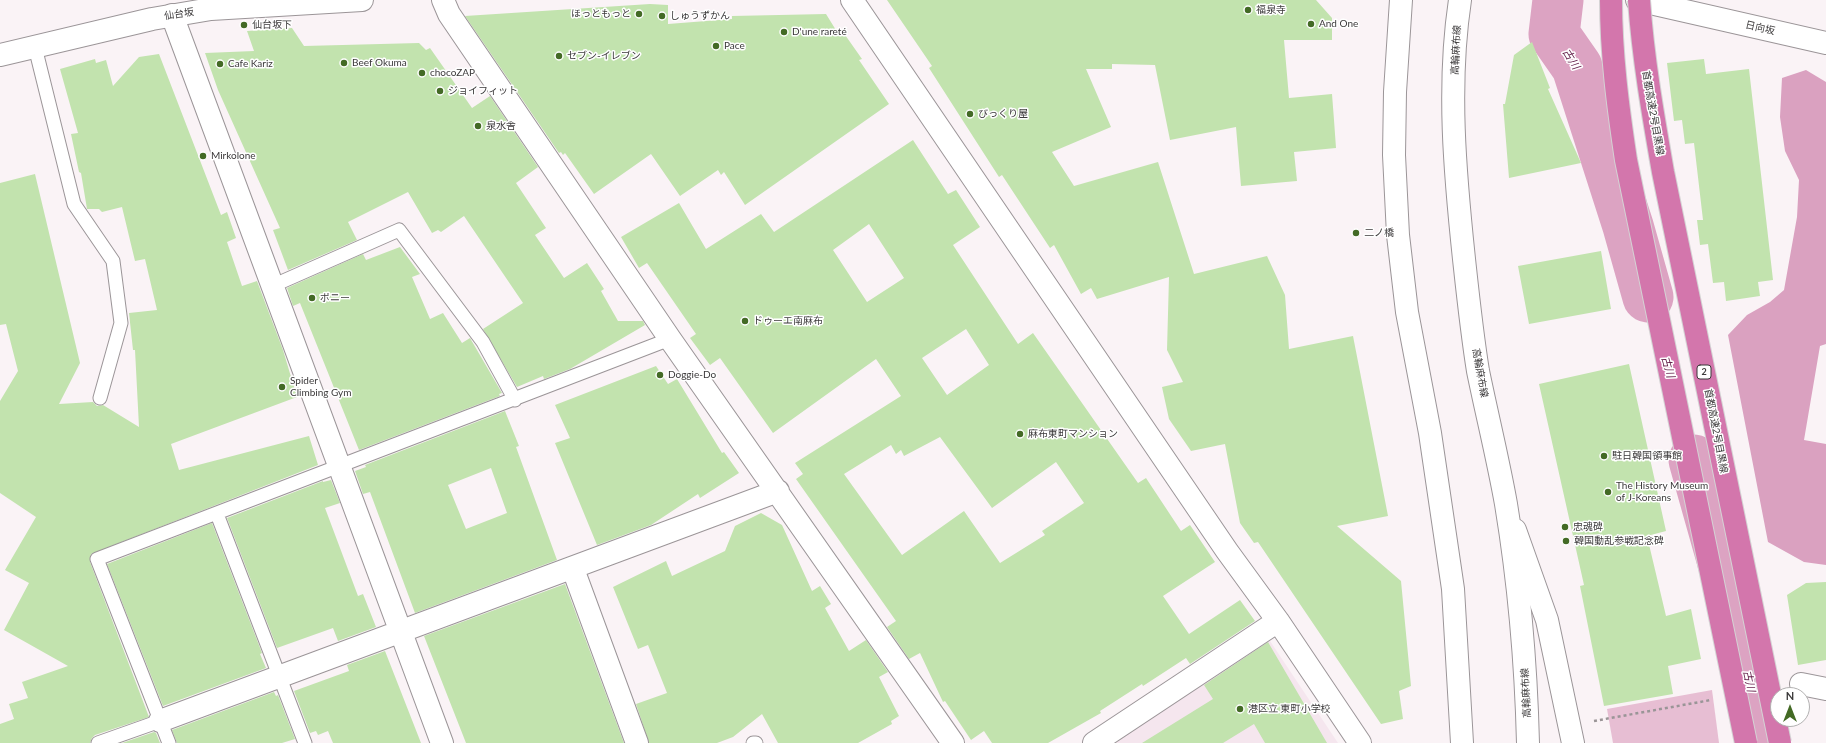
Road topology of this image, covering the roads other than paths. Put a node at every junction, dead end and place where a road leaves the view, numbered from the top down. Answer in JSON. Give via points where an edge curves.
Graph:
{"nodes":[{"id":1,"x":362,"y":0,"type":"edge"},
{"id":2,"x":443,"y":0,"type":"edge"},
{"id":3,"x":852,"y":0,"type":"edge"},
{"id":4,"x":1401,"y":0,"type":"edge"},
{"id":5,"x":1460,"y":0,"type":"edge"},
{"id":6,"x":1611,"y":0,"type":"edge"},
{"id":7,"x":1638,"y":0,"type":"edge"},
{"id":8,"x":211,"y":4,"type":"edge"},
{"id":9,"x":172,"y":15,"type":"junction"},
{"id":10,"x":1826,"y":44,"type":"edge"},
{"id":11,"x":35,"y":47,"type":"junction"},
{"id":12,"x":0,"y":55,"type":"edge"},
{"id":13,"x":272,"y":286,"type":"junction"},
{"id":14,"x":670,"y":339,"type":"junction"},
{"id":15,"x":100,"y":398,"type":"dead end"},
{"id":16,"x":515,"y":400,"type":"junction"},
{"id":17,"x":339,"y":466,"type":"junction"},
{"id":18,"x":778,"y":491,"type":"junction"},
{"id":19,"x":1505,"y":503,"type":"junction"},
{"id":20,"x":217,"y":514,"type":"junction"},
{"id":21,"x":573,"y":569,"type":"junction"},
{"id":22,"x":1278,"y":621,"type":"junction"},
{"id":23,"x":400,"y":632,"type":"junction"},
{"id":24,"x":280,"y":677,"type":"junction"},
{"id":25,"x":1800,"y":684,"type":"dead end"},
{"id":26,"x":1826,"y":689,"type":"edge"},
{"id":27,"x":160,"y":721,"type":"junction"},
{"id":28,"x":98,"y":743,"type":"edge"},
{"id":29,"x":169,"y":743,"type":"edge"},
{"id":30,"x":305,"y":743,"type":"edge"},
{"id":31,"x":442,"y":743,"type":"edge"},
{"id":32,"x":637,"y":743,"type":"edge"},
{"id":33,"x":753,"y":743,"type":"edge"},
{"id":34,"x":756,"y":743,"type":"edge"},
{"id":35,"x":953,"y":743,"type":"edge"},
{"id":36,"x":1094,"y":743,"type":"edge"},
{"id":37,"x":1360,"y":743,"type":"edge"},
{"id":38,"x":1462,"y":743,"type":"edge"},
{"id":39,"x":1528,"y":743,"type":"edge"},
{"id":40,"x":1573,"y":743,"type":"edge"},
{"id":41,"x":1746,"y":743,"type":"edge"},
{"id":42,"x":1780,"y":743,"type":"edge"}],
"edges":[{"from":1,"to":8,"type":"street","name":"仙台坂"},
{"from":2,"to":14,"type":"street","via":[[449,14]]},
{"from":3,"to":22,"type":"street","via":[[1227,551]]},
{"from":4,"to":38,"type":"street","via":[[1394,155],[1398,235],[1407,312],[1430,433],[1453,589]]},
{"from":5,"to":19,"type":"street","name":"高輪麻布線","via":[[1454,95],[1458,208],[1478,369]]},
{"from":6,"to":41,"type":"highway","bridge":true,"via":[[1616,90],[1626,160]]},
{"from":7,"to":10,"type":"street","name":"日向坂"},
{"from":7,"to":42,"type":"highway","name":"首都高速2号目黒線","number":"2","bridge":true,"via":[[1649,92],[1662,165]]},
{"from":8,"to":9,"type":"street","name":"仙台坂"},
{"from":9,"to":11,"type":"street","name":"仙台坂"},
{"from":9,"to":13,"type":"street"},
{"from":11,"to":12,"type":"street","name":"仙台坂"},
{"from":11,"to":15,"type":"lane","via":[[74,204],[113,261],[120,323]]},
{"from":13,"to":16,"type":"lane","via":[[399,230],[483,342]]},
{"from":13,"to":17,"type":"street"},
{"from":14,"to":16,"type":"lane"},
{"from":14,"to":18,"type":"street"},
{"from":16,"to":17,"type":"lane"},
{"from":17,"to":20,"type":"lane"},
{"from":17,"to":23,"type":"street"},
{"from":18,"to":21,"type":"street"},
{"from":18,"to":35,"type":"street"},
{"from":19,"to":39,"type":"street","name":"高輪麻布線","via":[[1526,670]]},
{"from":19,"to":40,"type":"street","via":[[1547,620]]},
{"from":20,"to":24,"type":"lane"},
{"from":20,"to":27,"type":"lane","via":[[97,559]]},
{"from":21,"to":23,"type":"street"},
{"from":21,"to":32,"type":"street"},
{"from":22,"to":36,"type":"street"},
{"from":22,"to":37,"type":"street"},
{"from":23,"to":24,"type":"street"},
{"from":23,"to":31,"type":"street"},
{"from":24,"to":27,"type":"street"},
{"from":24,"to":30,"type":"lane"},
{"from":25,"to":26,"type":"street"},
{"from":27,"to":28,"type":"lane"},
{"from":27,"to":29,"type":"lane"},
{"from":33,"to":34,"type":"lane"}]}
